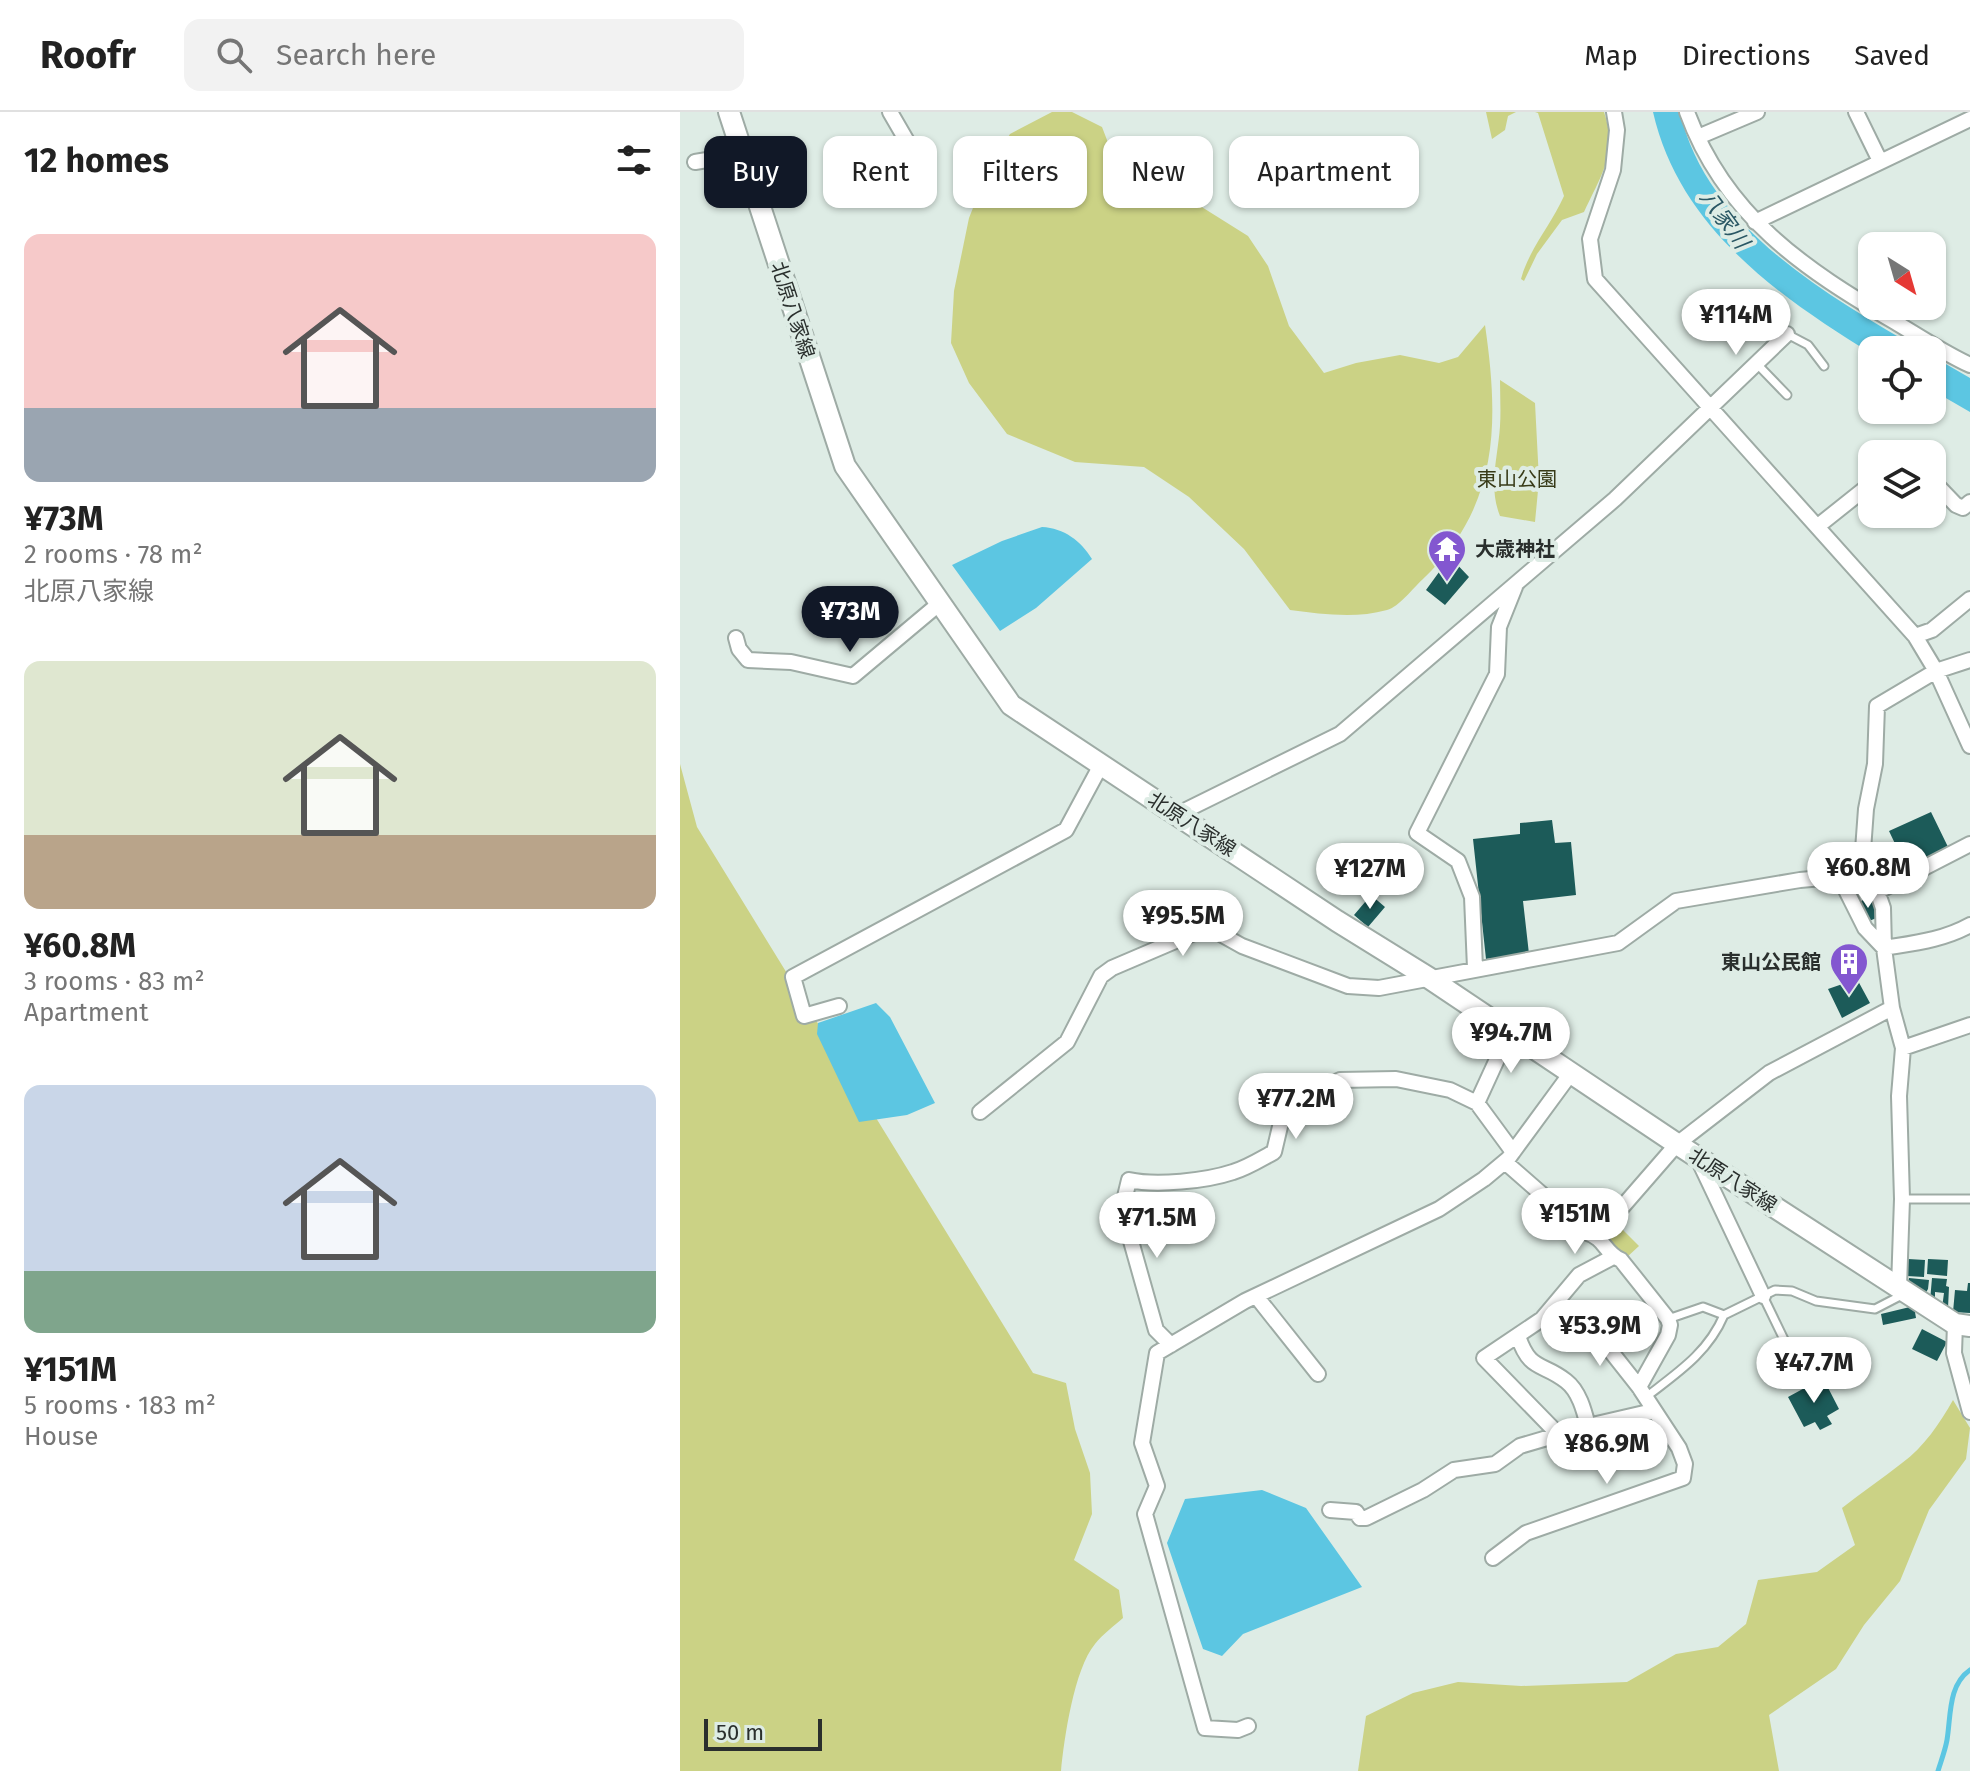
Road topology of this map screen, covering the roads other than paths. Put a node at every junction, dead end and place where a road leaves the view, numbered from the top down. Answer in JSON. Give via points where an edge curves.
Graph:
{"nodes":[{"id":1,"x":729,"y":112,"type":"edge"},
{"id":2,"x":890,"y":112,"type":"edge"},
{"id":3,"x":1614,"y":112,"type":"edge"},
{"id":4,"x":1687,"y":112,"type":"edge"},
{"id":5,"x":1757,"y":112,"type":"edge"},
{"id":6,"x":1856,"y":112,"type":"edge"},
{"id":7,"x":1970,"y":119,"type":"edge"},
{"id":8,"x":737,"y":136,"type":"edge"},
{"id":9,"x":904,"y":136,"type":"edge"},
{"id":10,"x":1698,"y":137,"type":"junction"},
{"id":11,"x":704,"y":160,"type":"edge"},
{"id":12,"x":1880,"y":161,"type":"junction"},
{"id":13,"x":695,"y":162,"type":"dead end"},
{"id":14,"x":761,"y":208,"type":"edge"},
{"id":15,"x":1755,"y":222,"type":"junction"},
{"id":16,"x":1787,"y":334,"type":"joint"},
{"id":17,"x":1757,"y":364,"type":"junction"},
{"id":18,"x":1970,"y":365,"type":"edge"},
{"id":19,"x":1824,"y":366,"type":"dead end"},
{"id":20,"x":1787,"y":395,"type":"dead end"},
{"id":21,"x":1712,"y":408,"type":"junction"},
{"id":22,"x":1858,"y":494,"type":"edge"},
{"id":23,"x":1946,"y":495,"type":"edge"},
{"id":24,"x":1970,"y":502,"type":"edge"},
{"id":25,"x":1818,"y":526,"type":"junction"},
{"id":26,"x":1517,"y":583,"type":"junction"},
{"id":27,"x":1970,"y":599,"type":"edge"},
{"id":28,"x":940,"y":603,"type":"junction"},
{"id":29,"x":1915,"y":636,"type":"junction"},
{"id":30,"x":736,"y":638,"type":"dead end"},
{"id":31,"x":1970,"y":660,"type":"edge"},
{"id":32,"x":1936,"y":671,"type":"junction"},
{"id":33,"x":1970,"y":746,"type":"edge"},
{"id":34,"x":1101,"y":765,"type":"junction"},
{"id":35,"x":1178,"y":814,"type":"junction"},
{"id":36,"x":1970,"y":844,"type":"edge"},
{"id":37,"x":1867,"y":866,"type":"junction"},
{"id":38,"x":1839,"y":876,"type":"junction"},
{"id":39,"x":1879,"y":891,"type":"junction"},
{"id":40,"x":1970,"y":925,"type":"edge"},
{"id":41,"x":1884,"y":948,"type":"junction"},
{"id":42,"x":1475,"y":968,"type":"junction"},
{"id":43,"x":1429,"y":978,"type":"junction"},
{"id":44,"x":839,"y":1006,"type":"dead end"},
{"id":45,"x":1892,"y":1008,"type":"junction"},
{"id":46,"x":1970,"y":1025,"type":"edge"},
{"id":47,"x":1510,"y":1031,"type":"junction"},
{"id":48,"x":1903,"y":1048,"type":"junction"},
{"id":49,"x":1571,"y":1073,"type":"junction"},
{"id":50,"x":1477,"y":1103,"type":"junction"},
{"id":51,"x":980,"y":1112,"type":"dead end"},
{"id":52,"x":1677,"y":1144,"type":"junction"},
{"id":53,"x":1509,"y":1157,"type":"junction"},
{"id":54,"x":1697,"y":1157,"type":"junction"},
{"id":55,"x":1902,"y":1199,"type":"junction"},
{"id":56,"x":1970,"y":1199,"type":"edge"},
{"id":57,"x":1597,"y":1236,"type":"junction"},
{"id":58,"x":1613,"y":1257,"type":"junction"},
{"id":59,"x":1903,"y":1289,"type":"junction"},
{"id":60,"x":1256,"y":1296,"type":"junction"},
{"id":61,"x":1763,"y":1296,"type":"junction"},
{"id":62,"x":1724,"y":1315,"type":"junction"},
{"id":63,"x":1668,"y":1319,"type":"junction"},
{"id":64,"x":1590,"y":1325,"type":"dead end"},
{"id":65,"x":1963,"y":1325,"type":"edge"},
{"id":66,"x":1518,"y":1336,"type":"junction"},
{"id":67,"x":1171,"y":1345,"type":"junction"},
{"id":68,"x":1318,"y":1374,"type":"dead end"},
{"id":69,"x":1805,"y":1383,"type":"dead end"},
{"id":70,"x":1642,"y":1392,"type":"junction"},
{"id":71,"x":1653,"y":1411,"type":"junction"},
{"id":72,"x":1970,"y":1412,"type":"edge"},
{"id":73,"x":1588,"y":1426,"type":"junction"},
{"id":74,"x":1558,"y":1434,"type":"junction"},
{"id":75,"x":1330,"y":1510,"type":"dead end"},
{"id":76,"x":1493,"y":1558,"type":"dead end"},
{"id":77,"x":1248,"y":1726,"type":"dead end"}],
"edges":[{"from":1,"to":8,"type":"main road","name":"北原八家線"},
{"from":2,"to":9,"type":"street"},
{"from":3,"to":21,"type":"street","via":[[1613,170],[1590,239],[1595,279]]},
{"from":4,"to":10,"type":"street"},
{"from":5,"to":10,"type":"street"},
{"from":6,"to":12,"type":"street"},
{"from":7,"to":12,"type":"street"},
{"from":10,"to":15,"type":"street","via":[[1718,177]]},
{"from":11,"to":13,"type":"street"},
{"from":12,"to":15,"type":"street"},
{"from":14,"to":28,"type":"main road","name":"北原八家線","via":[[845,466]]},
{"from":15,"to":18,"type":"street","via":[[1800,263]]},
{"from":16,"to":17,"type":"street"},
{"from":16,"to":19,"type":"lane","via":[[1808,345]]},
{"from":17,"to":20,"type":"lane"},
{"from":17,"to":21,"type":"street"},
{"from":21,"to":25,"type":"street"},
{"from":21,"to":26,"type":"street"},
{"from":22,"to":25,"type":"street"},
{"from":23,"to":24,"type":"street","via":[[1963,508]]},
{"from":25,"to":29,"type":"street"},
{"from":26,"to":35,"type":"street","via":[[1340,734]]},
{"from":26,"to":42,"type":"street","via":[[1499,627],[1497,674],[1417,833],[1458,861],[1472,897]]},
{"from":27,"to":29,"type":"street","via":[[1932,630]]},
{"from":28,"to":30,"type":"street","via":[[853,676],[791,662],[748,660]]},
{"from":28,"to":34,"type":"main road","name":"北原八家線","via":[[1011,705]]},
{"from":29,"to":32,"type":"street"},
{"from":31,"to":32,"type":"street"},
{"from":32,"to":33,"type":"street"},
{"from":32,"to":37,"type":"street","via":[[1877,706],[1863,850]]},
{"from":34,"to":35,"type":"main road","name":"北原八家線"},
{"from":34,"to":44,"type":"street","via":[[1066,830],[793,977],[804,1016]]},
{"from":35,"to":43,"type":"main road","name":"北原八家線"},
{"from":36,"to":39,"type":"street"},
{"from":37,"to":38,"type":"street"},
{"from":37,"to":39,"type":"street"},
{"from":38,"to":41,"type":"street","via":[[1865,928]]},
{"from":38,"to":42,"type":"street","via":[[1676,901],[1618,943]]},
{"from":39,"to":41,"type":"street"},
{"from":40,"to":41,"type":"street","via":[[1933,940]]},
{"from":41,"to":45,"type":"street"},
{"from":42,"to":43,"type":"street"},
{"from":43,"to":47,"type":"main road","name":"北原八家線"},
{"from":43,"to":51,"type":"street","via":[[1379,988],[1348,986],[1242,946],[1208,927],[1101,976],[1067,1042]]},
{"from":45,"to":48,"type":"street"},
{"from":45,"to":52,"type":"street","via":[[1769,1073]]},
{"from":46,"to":48,"type":"street"},
{"from":47,"to":49,"type":"main road","name":"北原八家線"},
{"from":47,"to":50,"type":"street"},
{"from":48,"to":55,"type":"street"},
{"from":49,"to":52,"type":"main road","name":"北原八家線"},
{"from":49,"to":53,"type":"street"},
{"from":50,"to":53,"type":"street"},
{"from":50,"to":67,"type":"street","via":[[1450,1090],[1396,1079],[1340,1080],[1309,1095],[1282,1118],[1274,1152],[1233,1172],[1177,1181],[1129,1180],[1122,1209],[1156,1330]]},
{"from":52,"to":54,"type":"main road","name":"北原八家線"},
{"from":52,"to":57,"type":"street"},
{"from":53,"to":57,"type":"street","via":[[1585,1232]]},
{"from":53,"to":60,"type":"street","via":[[1439,1209]]},
{"from":54,"to":59,"type":"main road","name":"北原八家線"},
{"from":54,"to":61,"type":"street"},
{"from":55,"to":56,"type":"lane"},
{"from":55,"to":59,"type":"street"},
{"from":57,"to":58,"type":"street"},
{"from":58,"to":63,"type":"street"},
{"from":58,"to":66,"type":"street","via":[[1579,1275],[1542,1319]]},
{"from":59,"to":61,"type":"lane","via":[[1875,1309],[1816,1301],[1792,1291]]},
{"from":59,"to":65,"type":"main road","name":"北原八家線"},
{"from":60,"to":67,"type":"street"},
{"from":60,"to":68,"type":"street"},
{"from":61,"to":62,"type":"lane"},
{"from":61,"to":69,"type":"lane"},
{"from":62,"to":63,"type":"lane","via":[[1703,1307]]},
{"from":62,"to":70,"type":"lane","via":[[1698,1356]]},
{"from":63,"to":70,"type":"street","via":[[1668,1335]]},
{"from":64,"to":70,"type":"street"},
{"from":65,"to":72,"type":"street","via":[[1953,1336],[1954,1353]]},
{"from":66,"to":73,"type":"street","via":[[1527,1358],[1568,1382]]},
{"from":66,"to":74,"type":"street","via":[[1484,1358]]},
{"from":67,"to":77,"type":"street","via":[[1157,1353],[1142,1443],[1157,1486],[1145,1514],[1205,1728]]},
{"from":70,"to":71,"type":"street"},
{"from":71,"to":73,"type":"street"},
{"from":71,"to":76,"type":"street","via":[[1679,1448],[1683,1478],[1526,1533]]},
{"from":73,"to":74,"type":"street"},
{"from":74,"to":75,"type":"street","via":[[1520,1446],[1495,1464],[1454,1470],[1366,1518]]}]}
